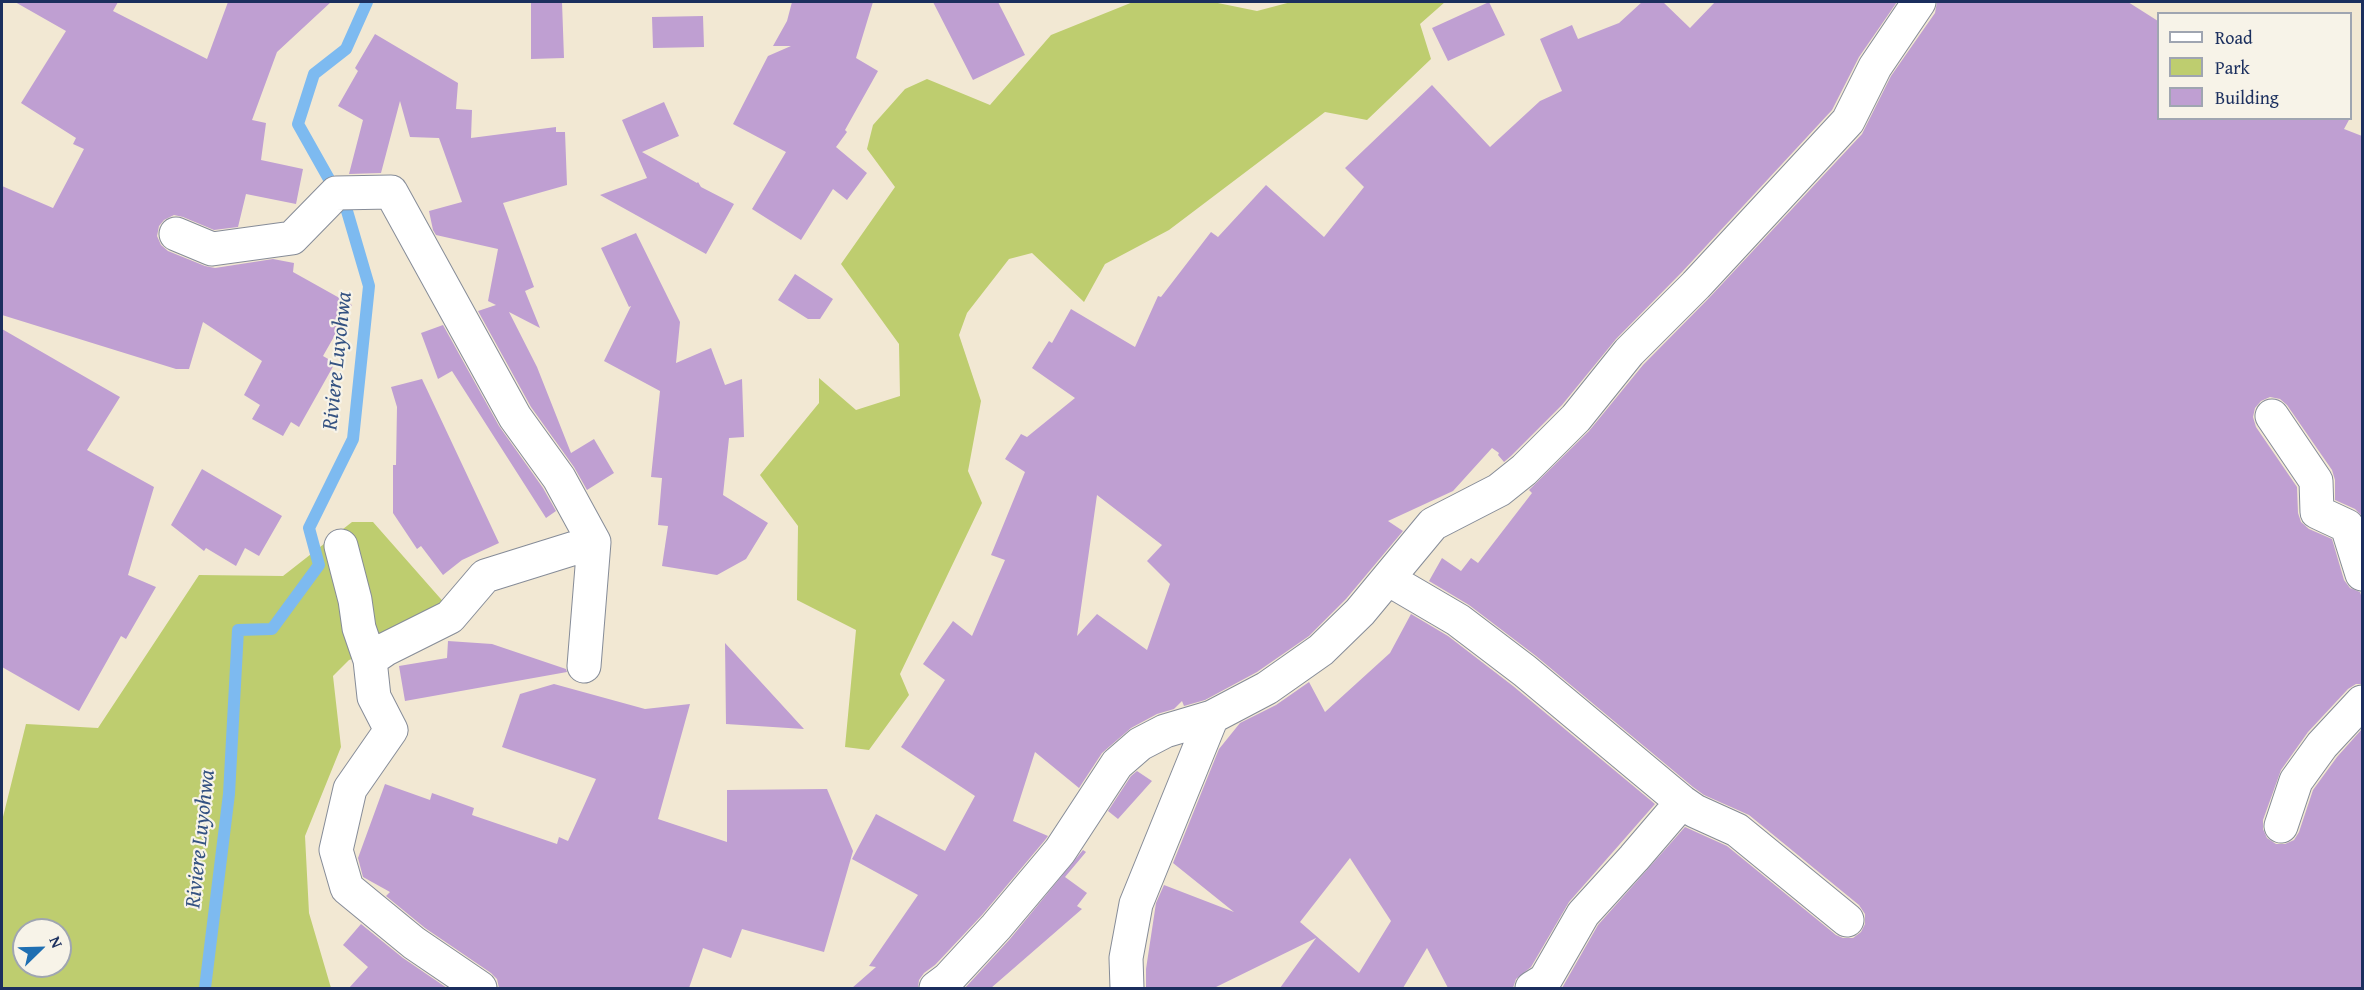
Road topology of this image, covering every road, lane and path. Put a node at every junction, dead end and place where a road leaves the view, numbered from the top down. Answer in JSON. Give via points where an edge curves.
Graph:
{"nodes":[{"id":1,"x":1919,"y":2,"type":"edge"},
{"id":2,"x":176,"y":234,"type":"dead end"},
{"id":3,"x":2272,"y":416,"type":"dead end"},
{"id":4,"x":594,"y":542,"type":"junction"},
{"id":5,"x":341,"y":546,"type":"dead end"},
{"id":6,"x":2362,"y":574,"type":"edge"},
{"id":7,"x":1388,"y":579,"type":"junction"},
{"id":8,"x":370,"y":660,"type":"junction"},
{"id":9,"x":584,"y":666,"type":"dead end"},
{"id":10,"x":2362,"y":702,"type":"edge"},
{"id":11,"x":1212,"y":717,"type":"junction"},
{"id":12,"x":1682,"y":802,"type":"junction"},
{"id":13,"x":2281,"y":826,"type":"dead end"},
{"id":14,"x":1847,"y":920,"type":"dead end"},
{"id":15,"x":480,"y":988,"type":"edge"},
{"id":16,"x":936,"y":988,"type":"edge"},
{"id":17,"x":1127,"y":988,"type":"edge"},
{"id":18,"x":1532,"y":988,"type":"edge"}],
"edges":[{"from":1,"to":7,"type":"street","via":[[1875,67],[1848,121],[1629,352],[1576,418],[1499,490],[1433,524]]},
{"from":2,"to":4,"type":"street","via":[[212,249],[292,237],[336,193],[392,192],[515,417],[559,478]]},
{"from":3,"to":6,"type":"street","via":[[2316,481],[2317,512],[2347,526]]},
{"from":4,"to":8,"type":"street","via":[[485,576],[450,617]]},
{"from":4,"to":9,"type":"street"},
{"from":5,"to":8,"type":"street"},
{"from":7,"to":11,"type":"street","via":[[1321,650],[1267,688]]},
{"from":7,"to":12,"type":"street","via":[[1458,620]]},
{"from":8,"to":15,"type":"street","via":[[374,697],[391,730],[350,789],[336,850],[347,888],[414,943]]},
{"from":10,"to":13,"type":"street","via":[[2322,745],[2296,781]]},
{"from":11,"to":16,"type":"street","via":[[1165,731],[1140,744],[1118,764],[1060,851],[988,936]]},
{"from":11,"to":17,"type":"street","via":[[1136,904],[1126,958]]},
{"from":12,"to":14,"type":"street","via":[[1737,830]]},
{"from":12,"to":18,"type":"street","via":[[1583,914],[1545,980]]}]}
